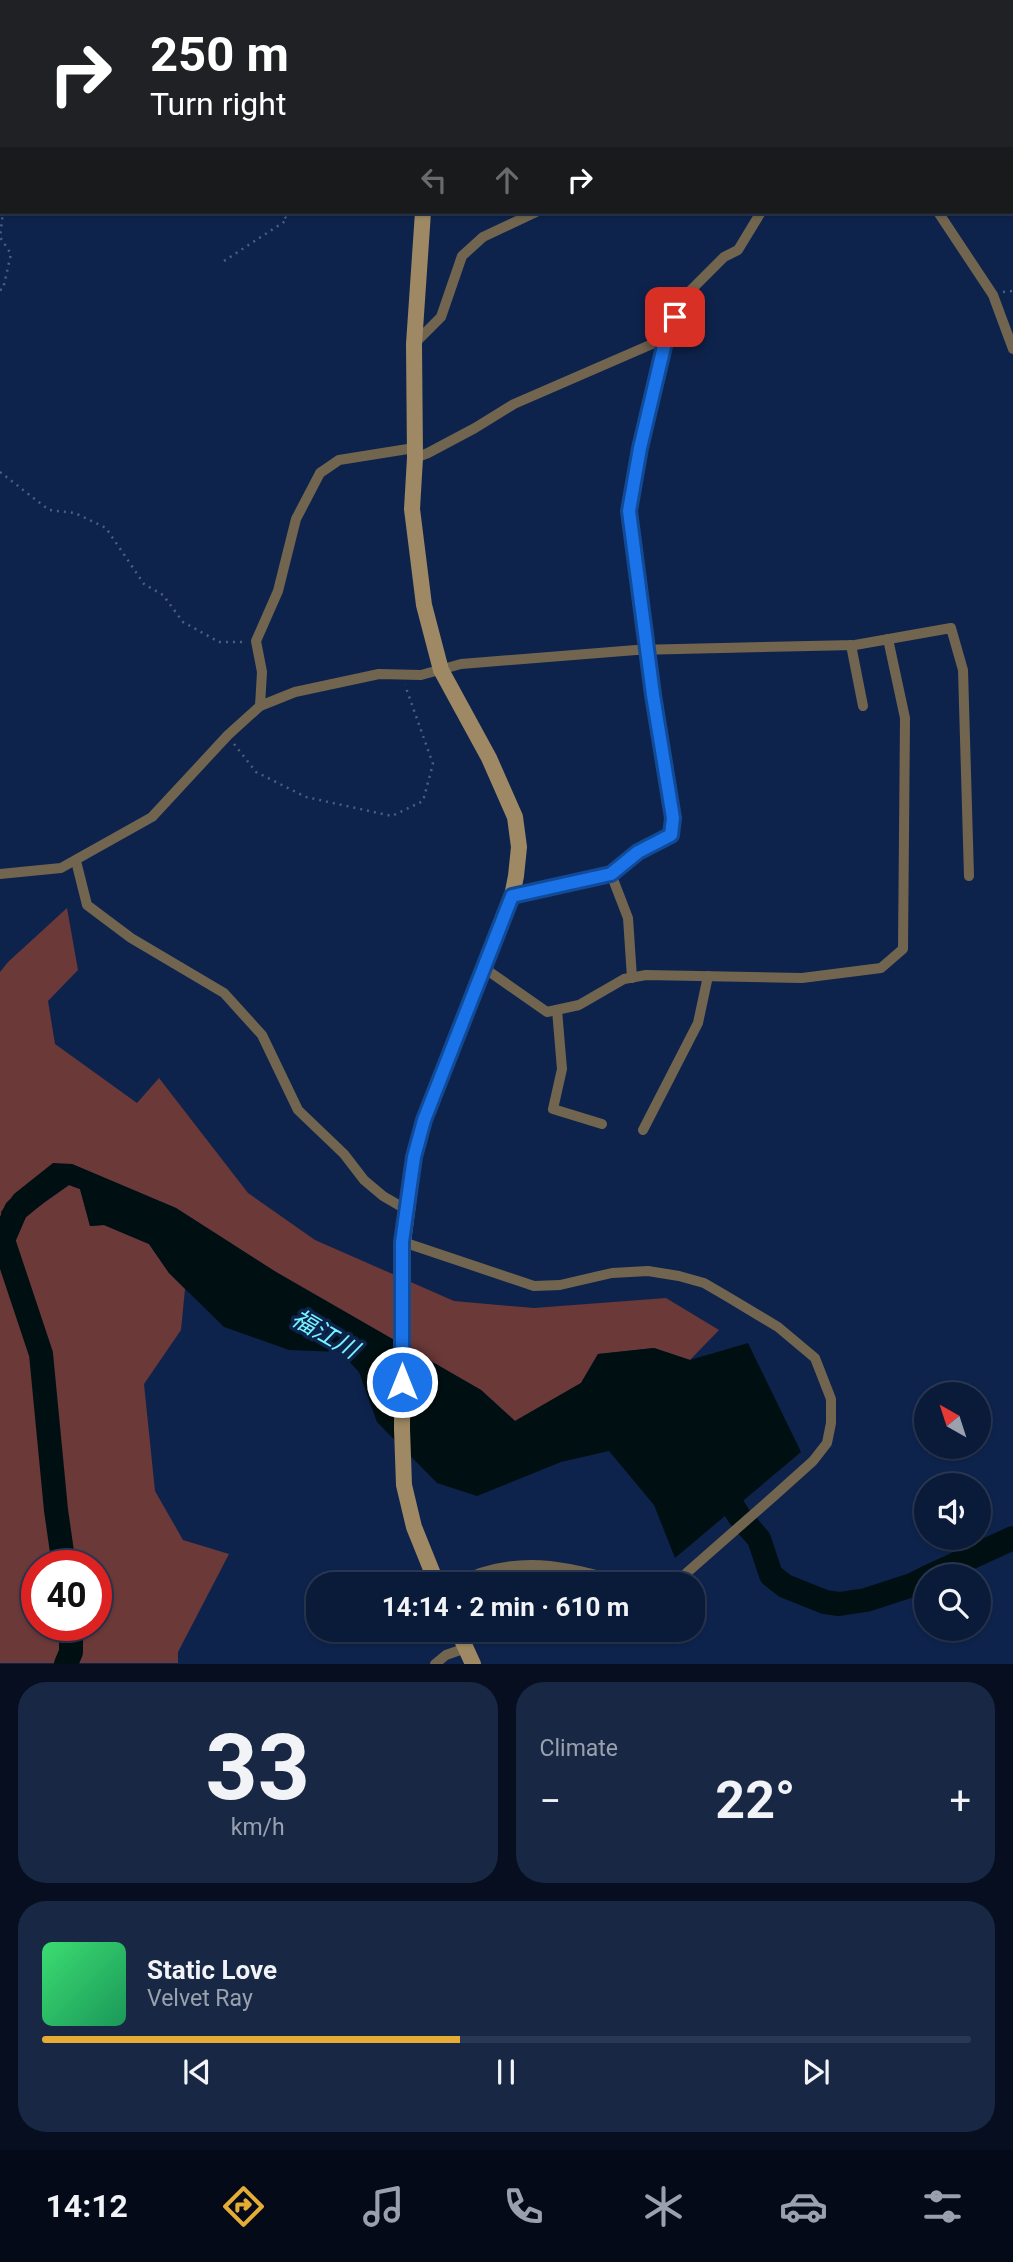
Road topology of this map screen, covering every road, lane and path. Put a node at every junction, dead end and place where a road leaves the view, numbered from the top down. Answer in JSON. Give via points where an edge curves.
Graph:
{"nodes":[{"id":1,"x":3,"y":214,"type":"edge"},
{"id":2,"x":283,"y":214,"type":"edge"},
{"id":3,"x":423,"y":214,"type":"edge"},
{"id":4,"x":532,"y":214,"type":"edge"},
{"id":5,"x":760,"y":214,"type":"edge"},
{"id":6,"x":939,"y":214,"type":"edge"},
{"id":7,"x":224,"y":261,"type":"dead end"},
{"id":8,"x":0,"y":290,"type":"edge"},
{"id":9,"x":666,"y":338,"type":"junction"},
{"id":10,"x":414,"y":344,"type":"junction"},
{"id":11,"x":1013,"y":349,"type":"edge"},
{"id":12,"x":414,"y":453,"type":"junction"},
{"id":13,"x":0,"y":472,"type":"edge"},
{"id":14,"x":888,"y":639,"type":"junction"},
{"id":15,"x":256,"y":641,"type":"junction"},
{"id":16,"x":850,"y":645,"type":"junction"},
{"id":17,"x":647,"y":651,"type":"junction"},
{"id":18,"x":441,"y":670,"type":"junction"},
{"id":19,"x":401,"y":675,"type":"junction"},
{"id":20,"x":260,"y":706,"type":"junction"},
{"id":21,"x":863,"y":706,"type":"dead end"},
{"id":22,"x":228,"y":735,"type":"junction"},
{"id":23,"x":76,"y":861,"type":"junction"},
{"id":24,"x":0,"y":874,"type":"edge"},
{"id":25,"x":611,"y":874,"type":"junction"},
{"id":26,"x":969,"y":876,"type":"dead end"},
{"id":27,"x":512,"y":896,"type":"junction"},
{"id":28,"x":484,"y":968,"type":"junction"},
{"id":29,"x":708,"y":976,"type":"junction"},
{"id":30,"x":632,"y":978,"type":"junction"},
{"id":31,"x":557,"y":1010,"type":"junction"},
{"id":32,"x":603,"y":1124,"type":"dead end"},
{"id":33,"x":643,"y":1130,"type":"dead end"},
{"id":34,"x":407,"y":1210,"type":"junction"},
{"id":35,"x":402,"y":1242,"type":"junction"},
{"id":36,"x":432,"y":1572,"type":"edge"},
{"id":37,"x":491,"y":1572,"type":"edge"},
{"id":38,"x":585,"y":1572,"type":"edge"},
{"id":39,"x":688,"y":1572,"type":"edge"},
{"id":40,"x":469,"y":1656,"type":"edge"},
{"id":41,"x":435,"y":1664,"type":"edge"}],
"edges":[{"from":1,"to":8,"type":"path","via":[[0,237],[11,254]]},
{"from":2,"to":7,"type":"path","via":[[287,220]]},
{"from":3,"to":10,"type":"street"},
{"from":4,"to":10,"type":"street","via":[[483,237],[462,256],[441,317]]},
{"from":5,"to":9,"type":"street","via":[[738,250],[724,257],[686,295]]},
{"from":6,"to":11,"type":"street","via":[[993,295]]},
{"from":9,"to":12,"type":"street","via":[[514,404],[428,453]]},
{"from":9,"to":17,"type":"street","via":[[629,511]]},
{"from":10,"to":12,"type":"street"},
{"from":12,"to":15,"type":"street","via":[[339,460],[320,473],[296,519],[278,591]]},
{"from":12,"to":18,"type":"street","via":[[412,509],[424,605]]},
{"from":13,"to":15,"type":"path","via":[[49,510],[75,513],[106,528],[144,584],[163,595],[183,622],[219,642]]},
{"from":14,"to":16,"type":"street"},
{"from":14,"to":26,"type":"street","via":[[951,628],[963,670]]},
{"from":14,"to":29,"type":"street","via":[[905,718],[903,949],[881,968],[802,978]]},
{"from":15,"to":20,"type":"street","via":[[262,672]]},
{"from":16,"to":17,"type":"street"},
{"from":16,"to":21,"type":"street"},
{"from":17,"to":18,"type":"street","via":[[461,664]]},
{"from":17,"to":25,"type":"street","via":[[673,818],[671,835],[638,852]]},
{"from":18,"to":19,"type":"street"},
{"from":18,"to":27,"type":"street","via":[[515,817],[519,847]]},
{"from":19,"to":20,"type":"street","via":[[379,674],[295,692]]},
{"from":19,"to":22,"type":"path","via":[[433,764],[423,801],[392,816],[306,797],[256,772]]},
{"from":20,"to":22,"type":"street"},
{"from":22,"to":23,"type":"street","via":[[152,817]]},
{"from":23,"to":24,"type":"street","via":[[61,868]]},
{"from":23,"to":34,"type":"street","via":[[87,905],[131,938],[224,993],[262,1035],[298,1110],[364,1180]]},
{"from":25,"to":27,"type":"street"},
{"from":25,"to":30,"type":"street","via":[[628,918]]},
{"from":27,"to":28,"type":"street"},
{"from":28,"to":31,"type":"street","via":[[548,1012]]},
{"from":28,"to":34,"type":"street","via":[[424,1120]]},
{"from":29,"to":30,"type":"street"},
{"from":29,"to":33,"type":"street","via":[[698,1024]]},
{"from":30,"to":31,"type":"street","via":[[579,1005]]},
{"from":31,"to":32,"type":"street","via":[[562,1069],[552,1109]]},
{"from":34,"to":35,"type":"street"},
{"from":35,"to":36,"type":"street","via":[[404,1485]]},
{"from":35,"to":39,"type":"street","via":[[534,1286],[648,1271],[704,1283],[778,1327],[816,1358],[831,1399],[827,1443],[813,1461]]},
{"from":37,"to":38,"type":"street","via":[[546,1564]]},
{"from":40,"to":41,"type":"street","via":[[446,1655]]}]}
